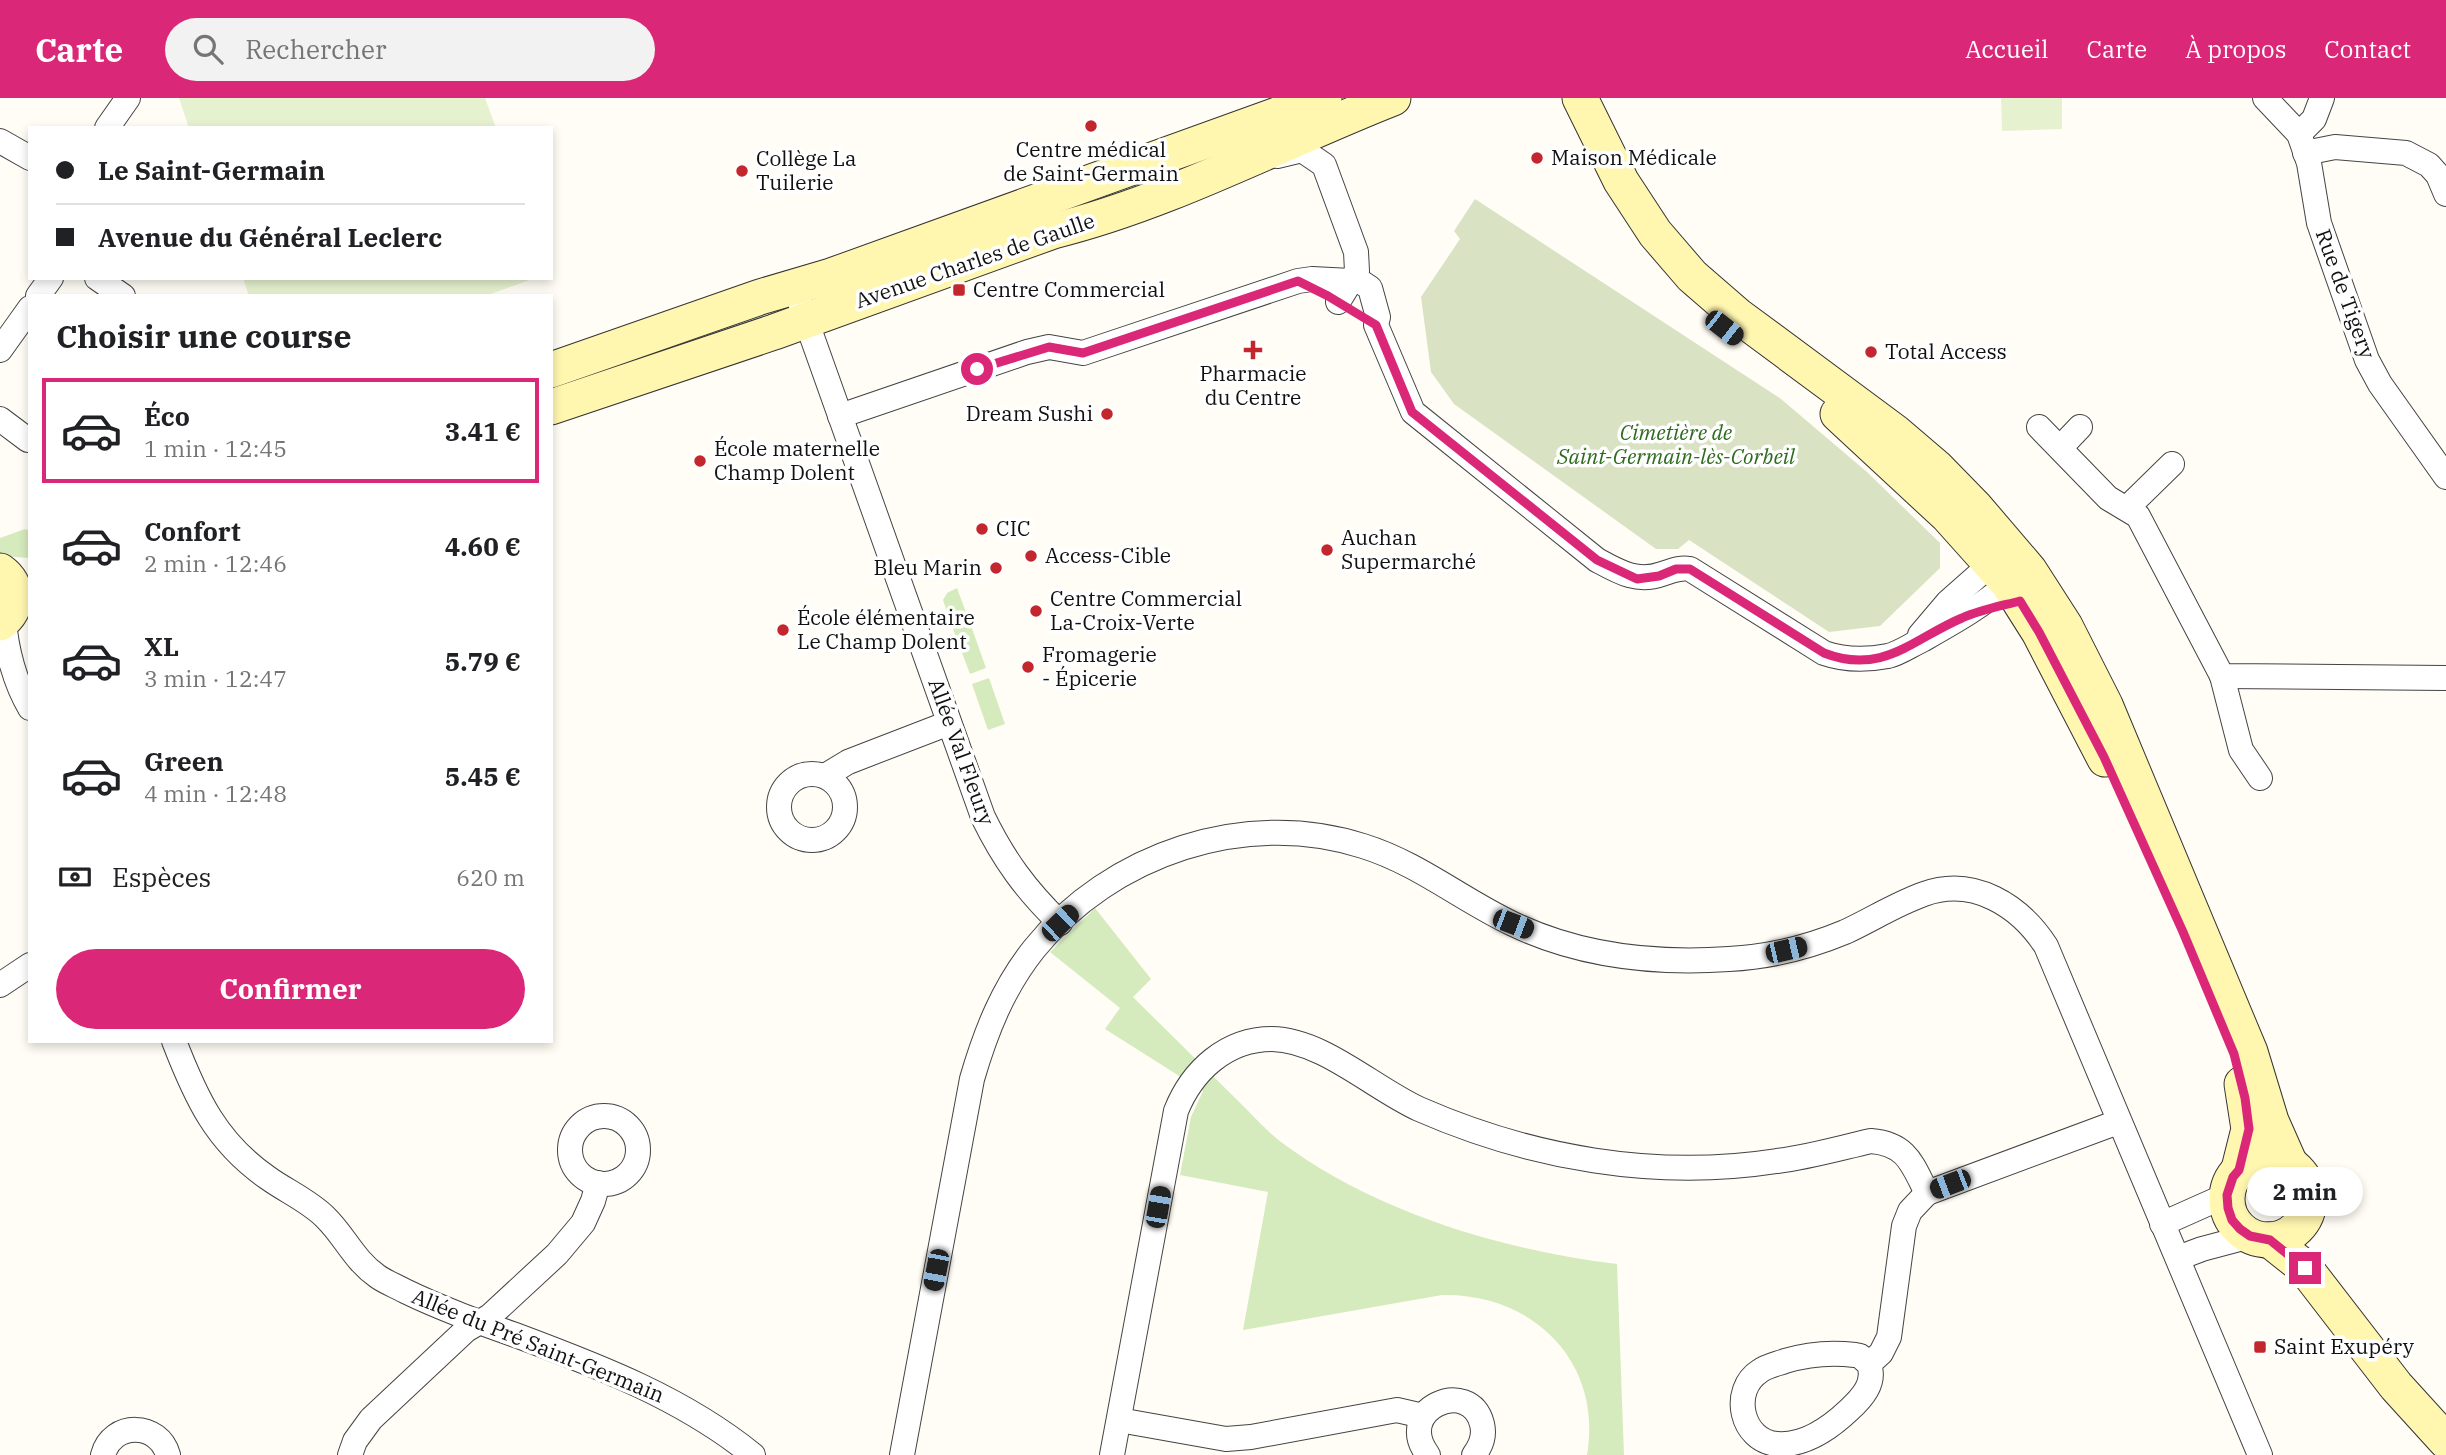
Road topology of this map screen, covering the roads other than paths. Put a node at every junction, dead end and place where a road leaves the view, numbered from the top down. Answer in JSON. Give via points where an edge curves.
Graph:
{"nodes":[{"id":1,"x":128,"y":98,"type":"edge"},
{"id":2,"x":1324,"y":98,"type":"edge"},
{"id":3,"x":1393,"y":98,"type":"edge"},
{"id":4,"x":1562,"y":98,"type":"edge"},
{"id":5,"x":1580,"y":98,"type":"edge"},
{"id":6,"x":2264,"y":98,"type":"edge"},
{"id":7,"x":2322,"y":98,"type":"edge"},
{"id":8,"x":108,"y":126,"type":"edge"},
{"id":9,"x":0,"y":141,"type":"edge"},
{"id":10,"x":2302,"y":144,"type":"junction"},
{"id":11,"x":28,"y":157,"type":"edge"},
{"id":12,"x":1226,"y":169,"type":"junction"},
{"id":13,"x":2443,"y":179,"type":"edge"},
{"id":14,"x":100,"y":280,"type":"edge"},
{"id":15,"x":1298,"y":281,"type":"junction"},
{"id":16,"x":1351,"y":281,"type":"junction"},
{"id":17,"x":794,"y":287,"type":"junction"},
{"id":18,"x":120,"y":294,"type":"edge"},
{"id":19,"x":1338,"y":302,"type":"junction"},
{"id":20,"x":28,"y":311,"type":"edge"},
{"id":21,"x":806,"y":320,"type":"junction"},
{"id":22,"x":1376,"y":325,"type":"junction"},
{"id":23,"x":1724,"y":328,"type":"junction"},
{"id":24,"x":0,"y":350,"type":"edge"},
{"id":25,"x":553,"y":369,"type":"edge"},
{"id":26,"x":553,"y":406,"type":"edge"},
{"id":27,"x":840,"y":416,"type":"junction"},
{"id":28,"x":0,"y":419,"type":"edge"},
{"id":29,"x":2039,"y":427,"type":"dead end"},
{"id":30,"x":2080,"y":427,"type":"dead end"},
{"id":31,"x":1895,"y":432,"type":"junction"},
{"id":32,"x":28,"y":440,"type":"dead end"},
{"id":33,"x":2061,"y":447,"type":"junction"},
{"id":34,"x":2172,"y":464,"type":"dead end"},
{"id":35,"x":2446,"y":477,"type":"edge"},
{"id":36,"x":2127,"y":508,"type":"junction"},
{"id":37,"x":28,"y":566,"type":"edge"},
{"id":38,"x":2002,"y":568,"type":"junction"},
{"id":39,"x":0,"y":569,"type":"edge"},
{"id":40,"x":1955,"y":610,"type":"junction"},
{"id":41,"x":11,"y":614,"type":"edge"},
{"id":42,"x":2222,"y":676,"type":"junction"},
{"id":43,"x":2446,"y":678,"type":"edge"},
{"id":44,"x":28,"y":705,"type":"edge"},
{"id":45,"x":949,"y":723,"type":"junction"},
{"id":46,"x":825,"y":775,"type":"dead end"},
{"id":47,"x":2260,"y":778,"type":"dead end"},
{"id":48,"x":1060,"y":923,"type":"junction"},
{"id":49,"x":28,"y":966,"type":"edge"},
{"id":50,"x":0,"y":985,"type":"edge"},
{"id":51,"x":175,"y":1043,"type":"edge"},
{"id":52,"x":2118,"y":1122,"type":"junction"},
{"id":53,"x":2290,"y":1164,"type":"junction"},
{"id":54,"x":2233,"y":1182,"type":"junction"},
{"id":55,"x":598,"y":1183,"type":"dead end"},
{"id":56,"x":1927,"y":1194,"type":"junction"},
{"id":57,"x":2308,"y":1212,"type":"junction"},
{"id":58,"x":2162,"y":1224,"type":"junction"},
{"id":59,"x":2260,"y":1238,"type":"junction"},
{"id":60,"x":2178,"y":1258,"type":"junction"},
{"id":61,"x":477,"y":1322,"type":"junction"},
{"id":62,"x":1869,"y":1364,"type":"junction"},
{"id":63,"x":1423,"y":1416,"type":"junction"},
{"id":64,"x":2446,"y":1417,"type":"edge"},
{"id":65,"x":1119,"y":1420,"type":"junction"},
{"id":66,"x":2446,"y":1441,"type":"edge"},
{"id":67,"x":349,"y":1454,"type":"edge"},
{"id":68,"x":103,"y":1455,"type":"edge"},
{"id":69,"x":168,"y":1455,"type":"edge"},
{"id":70,"x":753,"y":1455,"type":"edge"},
{"id":71,"x":902,"y":1455,"type":"edge"},
{"id":72,"x":1112,"y":1455,"type":"edge"},
{"id":73,"x":1428,"y":1455,"type":"edge"},
{"id":74,"x":1474,"y":1455,"type":"edge"},
{"id":75,"x":2260,"y":1455,"type":"edge"}],
"edges":[{"from":1,"to":8,"type":"street"},
{"from":2,"to":17,"type":"main road","name":"Avenue Charles de Gaulle"},
{"from":3,"to":12,"type":"main road","name":"Avenue Charles de Gaulle"},
{"from":4,"to":23,"type":"main road","via":[[1608,191],[1641,243],[1677,285]]},
{"from":5,"to":31,"type":"main road","via":[[1621,181],[1655,233],[1692,276],[1737,315]]},
{"from":6,"to":10,"type":"street"},
{"from":7,"to":10,"type":"street"},
{"from":9,"to":11,"type":"street"},
{"from":10,"to":13,"type":"street","via":[[2406,153],[2429,164]]},
{"from":10,"to":35,"type":"street","name":"Rue de Tigery","via":[[2319,223],[2367,360]]},
{"from":12,"to":16,"type":"street","via":[[1302,150],[1318,159],[1356,252],[1357,271]]},
{"from":12,"to":21,"type":"main road","name":"Avenue Charles de Gaulle"},
{"from":14,"to":18,"type":"street"},
{"from":15,"to":16,"type":"street"},
{"from":15,"to":19,"type":"street"},
{"from":15,"to":27,"type":"street","via":[[1083,353],[1049,347],[1027,352]]},
{"from":16,"to":19,"type":"street"},
{"from":16,"to":22,"type":"street","via":[[1370,288]]},
{"from":17,"to":21,"type":"street","name":"Allée Val Fleury"},
{"from":17,"to":25,"type":"main road","name":"Avenue Charles de Gaulle"},
{"from":19,"to":22,"type":"street"},
{"from":20,"to":24,"type":"street"},
{"from":21,"to":26,"type":"main road","name":"Avenue Charles de Gaulle"},
{"from":21,"to":27,"type":"street","name":"Allée Val Fleury"},
{"from":22,"to":40,"type":"street","via":[[1412,412],[1597,560],[1637,579],[1690,569],[1833,656],[1891,656]]},
{"from":23,"to":31,"type":"main road","via":[[1784,360],[1884,435]]},
{"from":23,"to":38,"type":"main road","via":[[1842,416]]},
{"from":27,"to":45,"type":"street","name":"Allée Val Fleury"},
{"from":28,"to":32,"type":"street"},
{"from":29,"to":33,"type":"street"},
{"from":30,"to":33,"type":"street"},
{"from":31,"to":38,"type":"main road","via":[[1952,484]]},
{"from":33,"to":36,"type":"street","via":[[2108,498]]},
{"from":34,"to":36,"type":"street"},
{"from":36,"to":42,"type":"street","via":[[2138,516]]},
{"from":37,"to":39,"type":"main road"},
{"from":38,"to":40,"type":"street"},
{"from":38,"to":40,"type":"street","via":[[1970,570]]},
{"from":38,"to":53,"type":"main road","via":[[2029,570],[2065,626],[2105,705],[2250,1052]]},
{"from":38,"to":54,"type":"main road","via":[[2104,757],[2234,1054],[2249,1129]]},
{"from":39,"to":41,"type":"main road","via":[[14,587]]},
{"from":41,"to":44,"type":"street","via":[[5,634]]},
{"from":42,"to":43,"type":"street"},
{"from":42,"to":47,"type":"street","via":[[2241,750]]},
{"from":45,"to":46,"type":"street"},
{"from":45,"to":48,"type":"street","name":"Allée Val Fleury","via":[[999,850],[1019,881]]},
{"from":48,"to":52,"type":"street","via":[[1114,879],[1148,860],[1182,846],[1259,833],[1293,833],[1360,845],[1391,856],[1513,924],[1556,941],[1648,960],[1768,955],[1844,932],[1926,893],[1962,888],[2000,900],[2034,927],[2050,954]]},
{"from":48,"to":71,"type":"street","via":[[1013,979],[982,1045]]},
{"from":49,"to":50,"type":"street"},
{"from":51,"to":61,"type":"street","name":"Allée du Pré Saint-Germain","via":[[191,1085],[225,1141],[266,1177],[325,1216],[357,1259],[377,1277]]},
{"from":52,"to":56,"type":"street"},
{"from":52,"to":58,"type":"street"},
{"from":53,"to":54,"type":"main road","via":[[2259,1159]]},
{"from":53,"to":57,"type":"main road","via":[[2307,1185]]},
{"from":54,"to":58,"type":"street"},
{"from":54,"to":59,"type":"main road","via":[[2228,1208],[2232,1220]]},
{"from":55,"to":61,"type":"street","via":[[583,1223],[557,1254],[490,1316]]},
{"from":56,"to":62,"type":"street","via":[[1910,1211],[1904,1226],[1889,1337]]},
{"from":56,"to":65,"type":"street","via":[[1902,1151],[1883,1142],[1721,1167],[1635,1166],[1543,1151],[1488,1136],[1423,1110],[1304,1044],[1269,1039],[1252,1042],[1204,1066],[1176,1111]]},
{"from":57,"to":59,"type":"main road","via":[[2293,1232]]},
{"from":57,"to":64,"type":"main road","via":[[2323,1258]]},
{"from":58,"to":60,"type":"street"},
{"from":59,"to":60,"type":"street"},
{"from":59,"to":66,"type":"main road","via":[[2305,1268],[2396,1386]]},
{"from":60,"to":75,"type":"street"},
{"from":61,"to":67,"type":"street","via":[[371,1419]]},
{"from":61,"to":70,"type":"street","name":"Allée du Pré Saint-Germain","via":[[652,1390],[729,1435]]},
{"from":62,"to":62,"type":"street","via":[[1860,1356],[1827,1353],[1759,1371],[1742,1399],[1747,1424],[1775,1444],[1812,1436],[1846,1413],[1866,1392],[1872,1377]]},
{"from":63,"to":65,"type":"street","via":[[1397,1410],[1226,1438]]},
{"from":63,"to":73,"type":"street","via":[[1419,1436]]},
{"from":63,"to":74,"type":"street","via":[[1440,1402],[1451,1400],[1472,1407],[1483,1426],[1480,1448]]},
{"from":65,"to":72,"type":"street"},
{"from":68,"to":69,"type":"street","via":[[118,1434],[135,1429],[159,1439]]}]}
